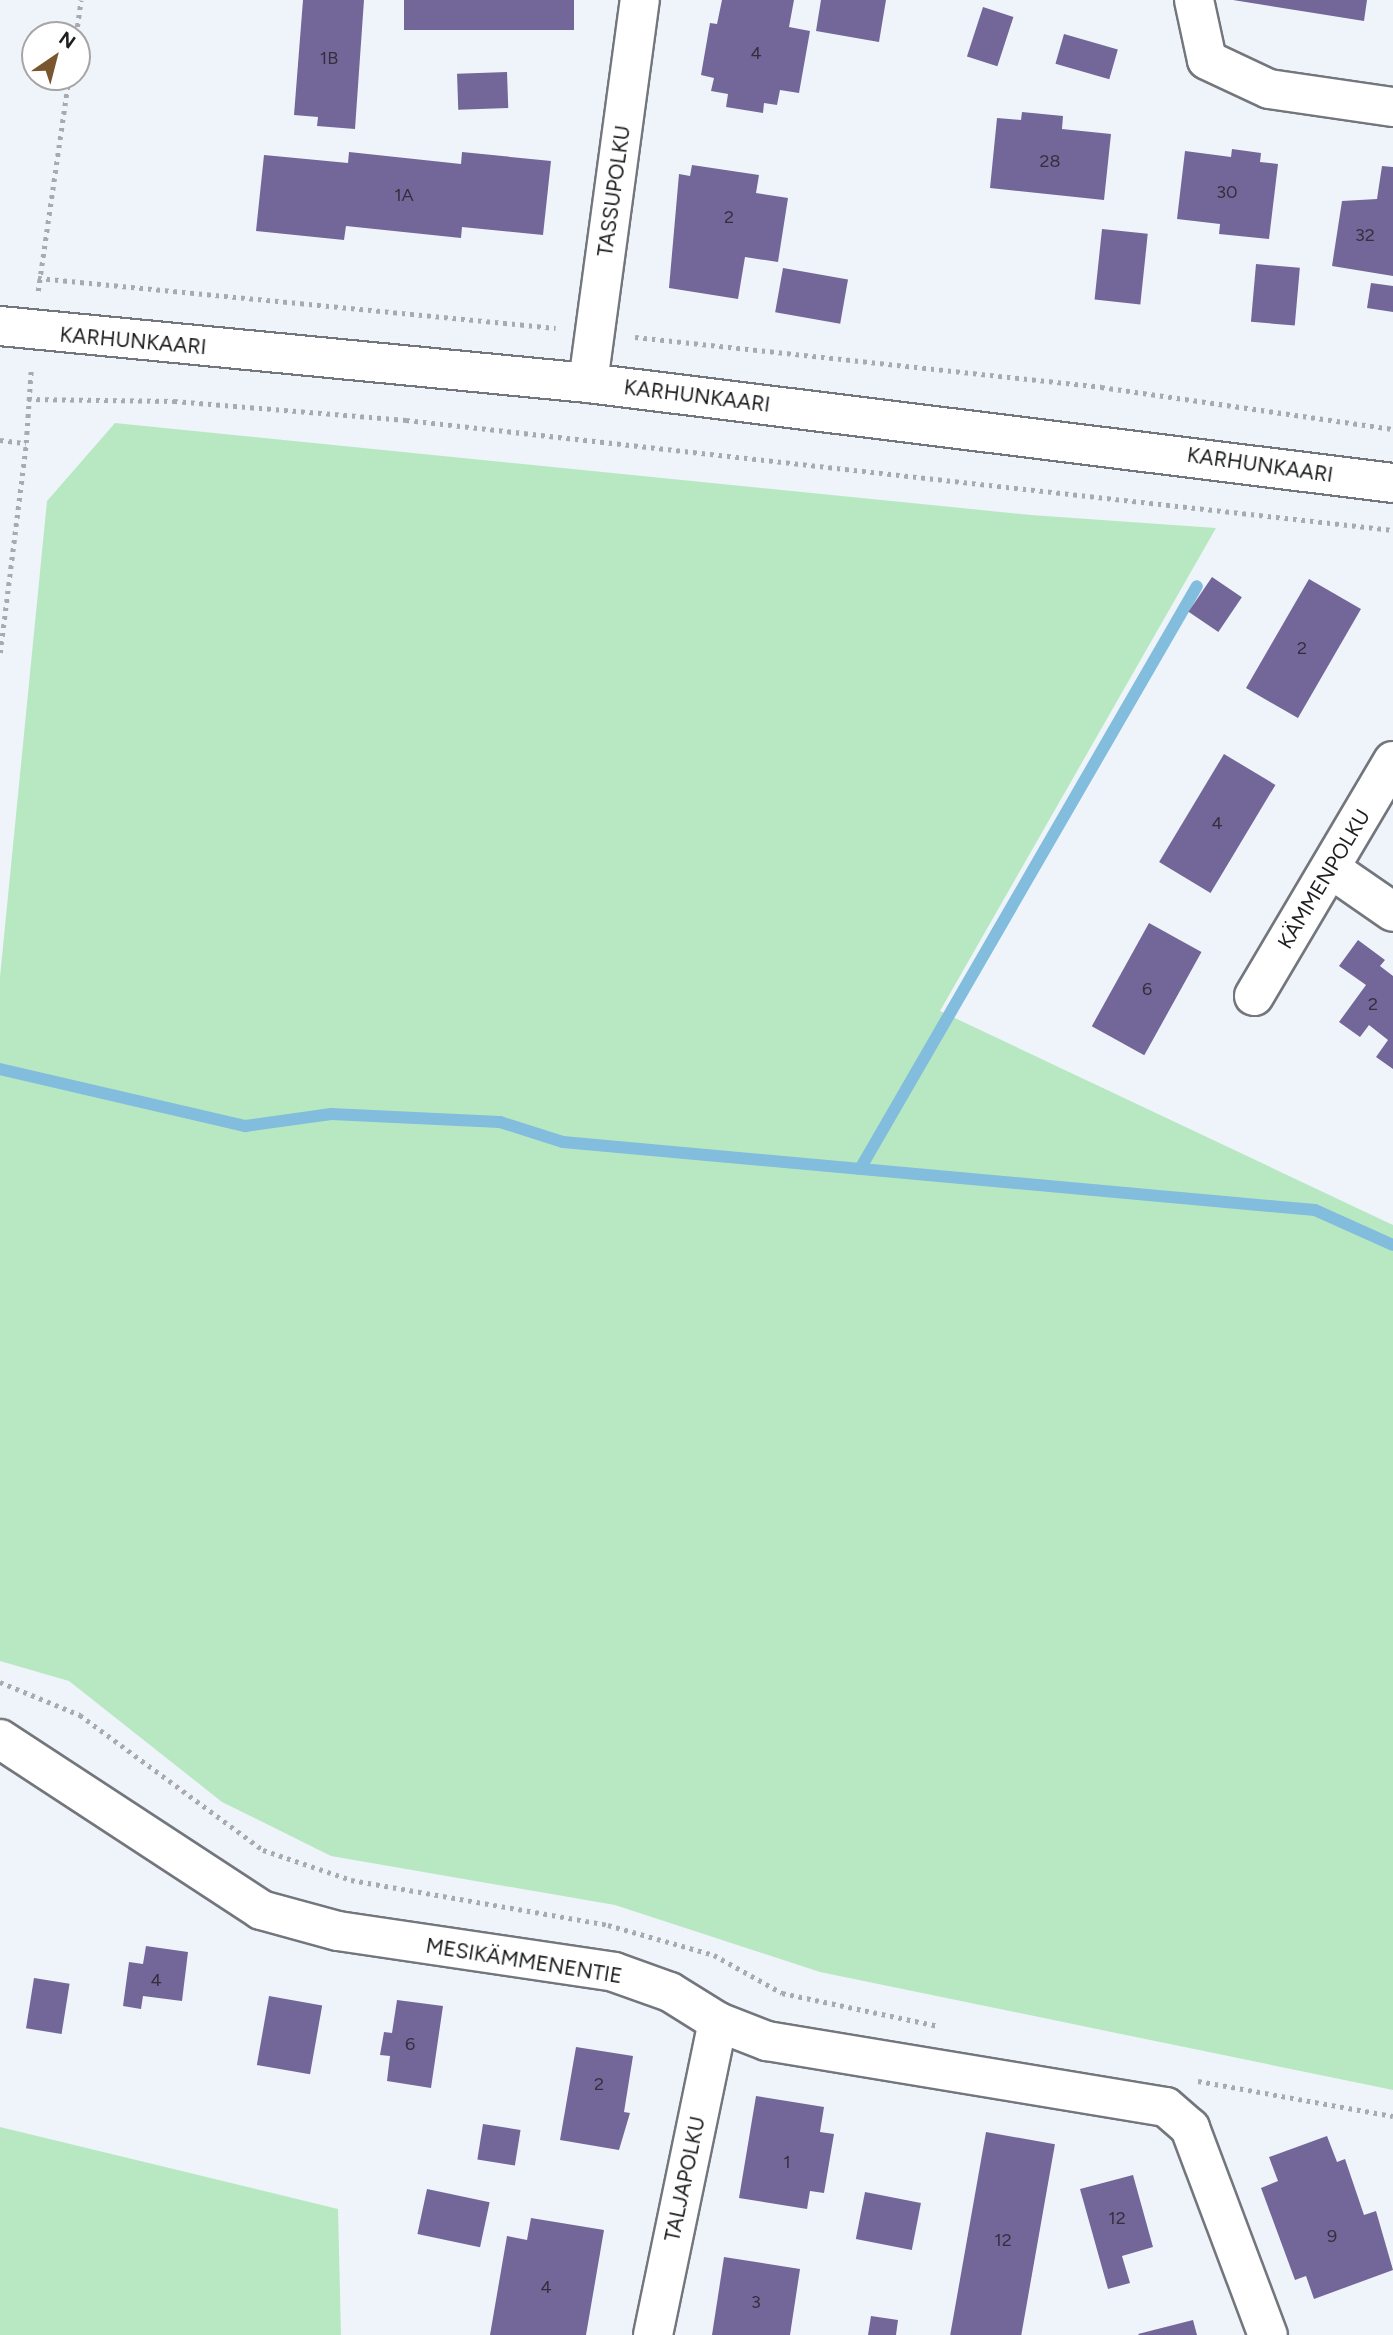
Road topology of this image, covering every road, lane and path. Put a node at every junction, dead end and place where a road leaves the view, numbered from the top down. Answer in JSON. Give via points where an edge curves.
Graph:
{"nodes":[{"id":1,"x":81,"y":0,"type":"edge"},
{"id":2,"x":640,"y":0,"type":"edge"},
{"id":3,"x":1194,"y":0,"type":"edge"},
{"id":4,"x":78,"y":21,"type":"edge"},
{"id":5,"x":67,"y":91,"type":"edge"},
{"id":6,"x":1393,"y":107,"type":"edge"},
{"id":7,"x":38,"y":278,"type":"junction"},
{"id":8,"x":17,"y":329,"type":"edge"},
{"id":9,"x":595,"y":333,"type":"junction"},
{"id":10,"x":589,"y":383,"type":"junction"},
{"id":11,"x":28,"y":399,"type":"junction"},
{"id":12,"x":1393,"y":429,"type":"edge"},
{"id":13,"x":0,"y":440,"type":"edge"},
{"id":14,"x":26,"y":443,"type":"junction"},
{"id":15,"x":1393,"y":483,"type":"edge"},
{"id":16,"x":1393,"y":530,"type":"edge"},
{"id":17,"x":0,"y":653,"type":"edge"},
{"id":18,"x":1393,"y":761,"type":"edge"},
{"id":19,"x":1331,"y":869,"type":"junction"},
{"id":20,"x":1393,"y":912,"type":"edge"},
{"id":21,"x":1254,"y":996,"type":"dead end"},
{"id":22,"x":0,"y":1682,"type":"edge"},
{"id":23,"x":0,"y":1739,"type":"edge"},
{"id":24,"x":718,"y":2022,"type":"junction"},
{"id":25,"x":945,"y":2027,"type":"dead end"},
{"id":26,"x":1189,"y":2079,"type":"dead end"},
{"id":27,"x":1393,"y":2116,"type":"edge"},
{"id":28,"x":653,"y":2335,"type":"edge"},
{"id":29,"x":1268,"y":2335,"type":"edge"}],
"edges":[{"from":1,"to":4,"type":"path"},
{"from":2,"to":9,"type":"street","name":"TASSUPOLKU"},
{"from":3,"to":6,"type":"street","via":[[1208,61],[1269,89]]},
{"from":5,"to":7,"type":"path"},
{"from":7,"to":8,"type":"path"},
{"from":7,"to":9,"type":"path"},
{"from":8,"to":10,"type":"street","name":"KARHUNKAARI"},
{"from":8,"to":11,"type":"path"},
{"from":9,"to":10,"type":"street","name":"TASSUPOLKU"},
{"from":9,"to":12,"type":"path","via":[[1101,387]]},
{"from":10,"to":15,"type":"street","name":"KARHUNKAARI"},
{"from":11,"to":14,"type":"path"},
{"from":11,"to":16,"type":"path","via":[[174,401],[458,425]]},
{"from":13,"to":14,"type":"path"},
{"from":14,"to":17,"type":"path"},
{"from":18,"to":19,"type":"street","name":"KÄMMENPOLKU"},
{"from":19,"to":20,"type":"street"},
{"from":19,"to":21,"type":"street","name":"KÄMMENPOLKU"},
{"from":22,"to":25,"type":"path","via":[[79,1715],[263,1850],[351,1880],[608,1925],[714,1955],[782,1993]]},
{"from":23,"to":24,"type":"street","name":"MESIKÄMMENENTIE","via":[[261,1910],[338,1931],[614,1972],[670,1992]]},
{"from":24,"to":28,"type":"street","name":"TALJAPOLKU"},
{"from":24,"to":29,"type":"street","name":"MESIKÄMMENENTIE","via":[[767,2041],[847,2057],[1166,2107],[1190,2128]]},
{"from":26,"to":27,"type":"path"}]}
